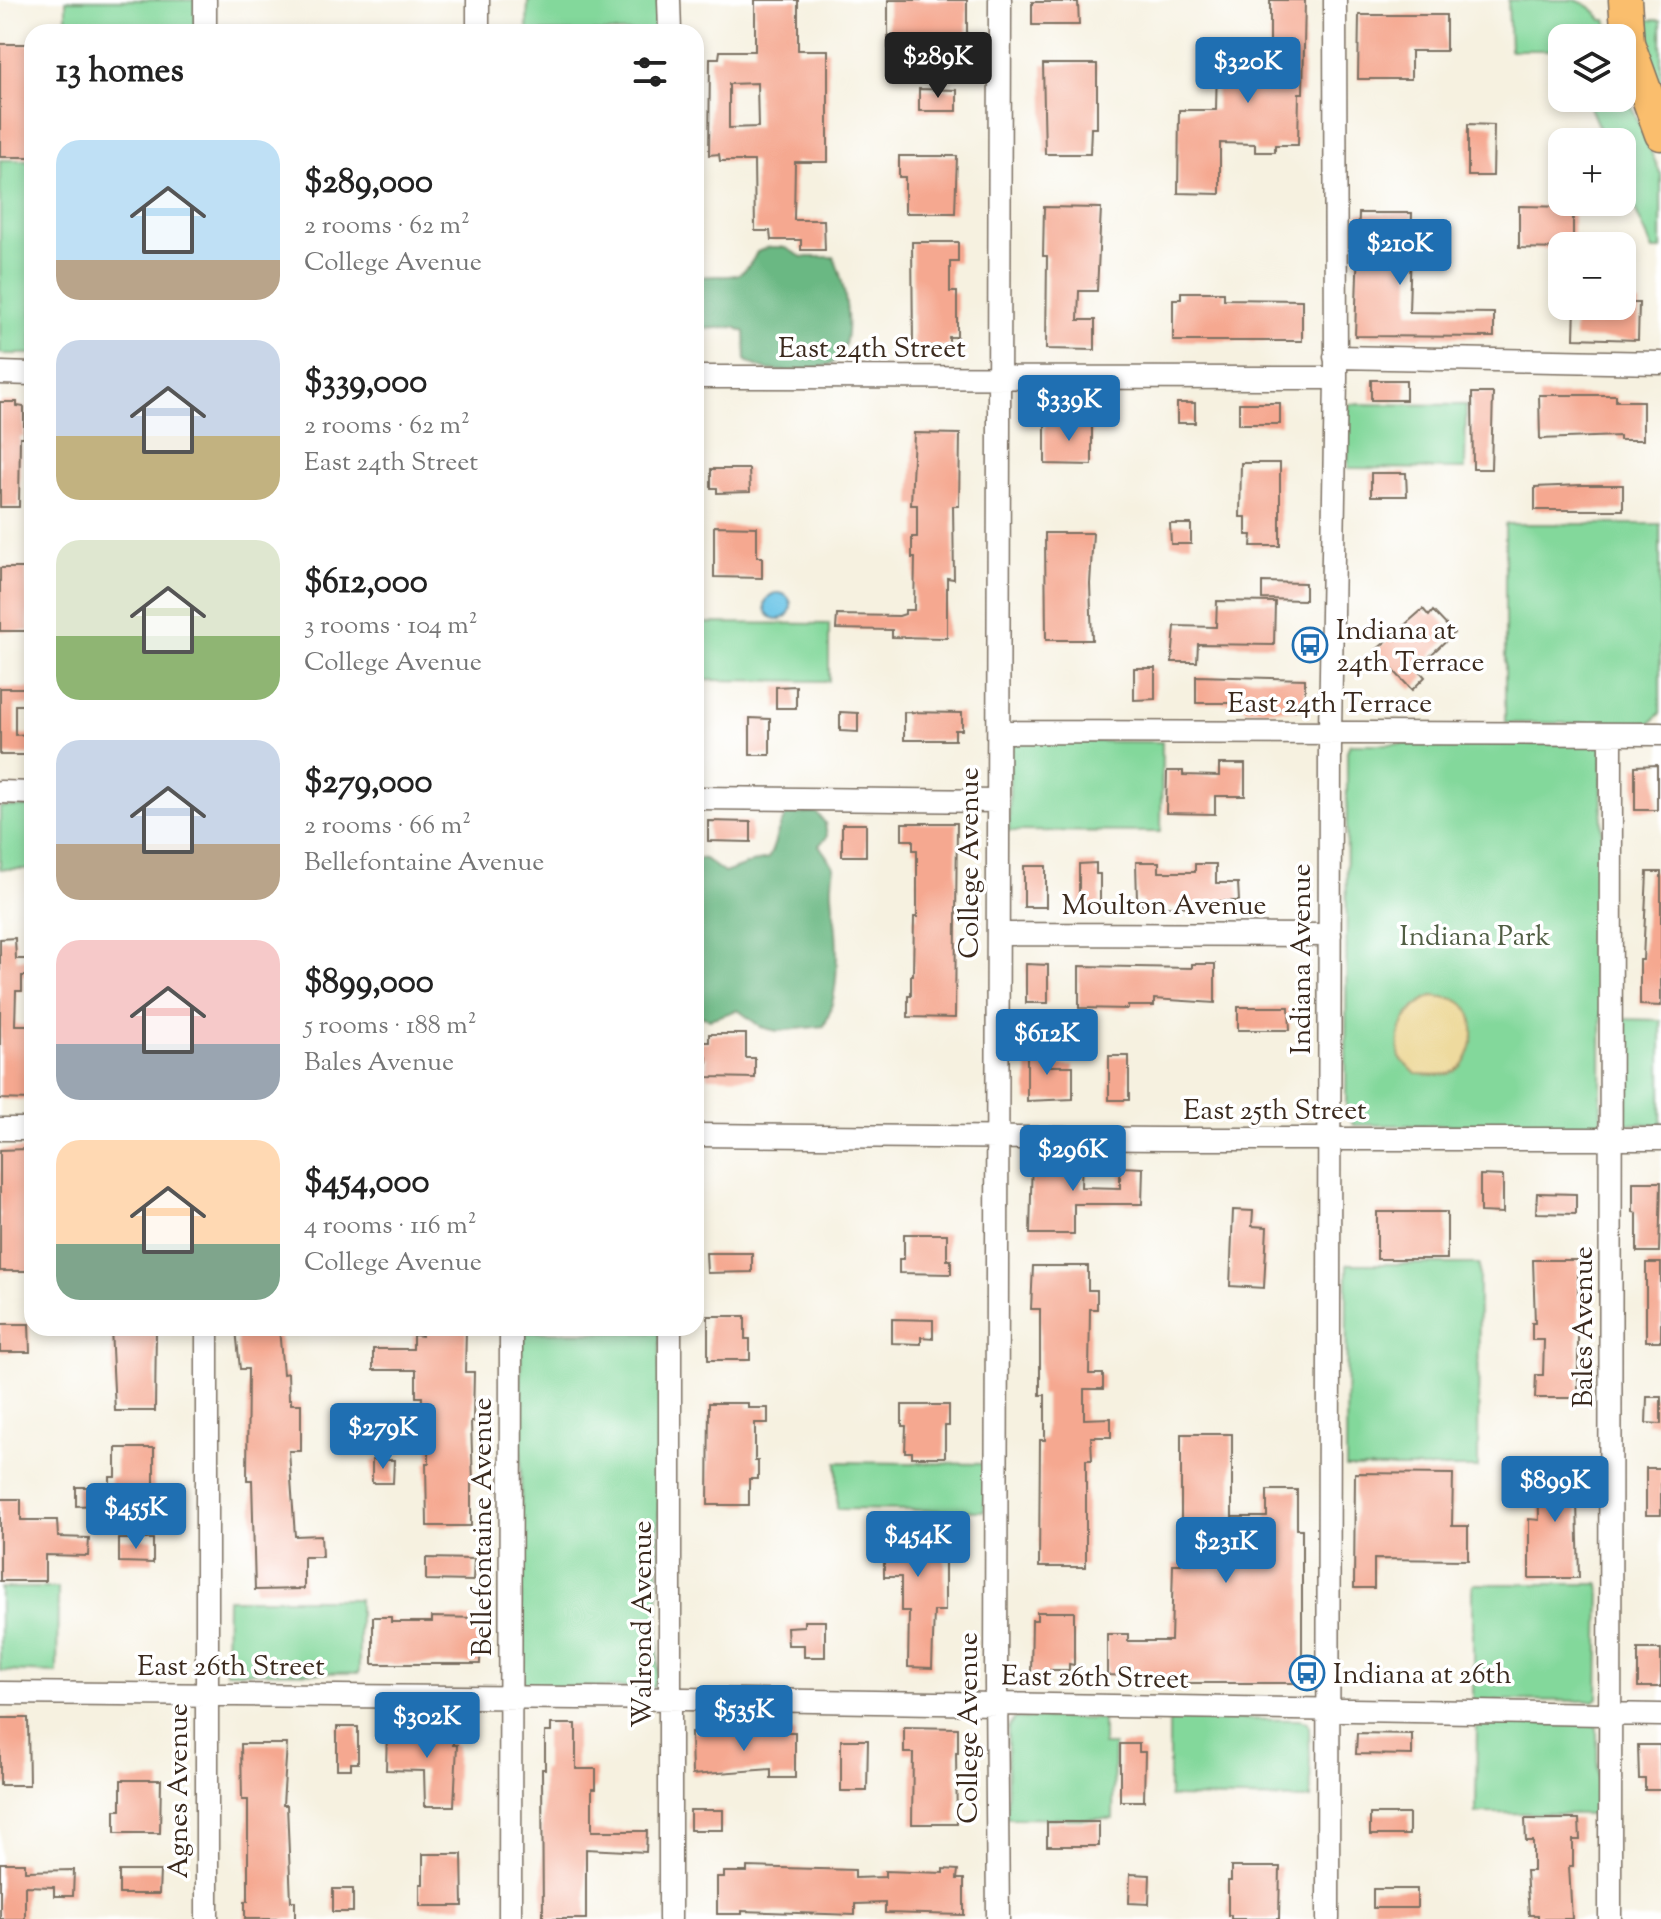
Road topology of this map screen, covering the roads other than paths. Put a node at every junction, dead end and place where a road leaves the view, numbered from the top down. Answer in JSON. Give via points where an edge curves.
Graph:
{"nodes":[{"id":1,"x":205,"y":0,"type":"edge"},
{"id":2,"x":478,"y":0,"type":"edge"},
{"id":3,"x":669,"y":0,"type":"edge"},
{"id":4,"x":1000,"y":0,"type":"edge"},
{"id":5,"x":1335,"y":0,"type":"edge"},
{"id":6,"x":1625,"y":0,"type":"edge"},
{"id":7,"x":205,"y":24,"type":"edge"},
{"id":8,"x":478,"y":24,"type":"edge"},
{"id":9,"x":670,"y":24,"type":"edge"},
{"id":10,"x":1661,"y":134,"type":"edge"},
{"id":11,"x":1661,"y":363,"type":"edge"},
{"id":12,"x":1336,"y":367,"type":"junction"},
{"id":13,"x":0,"y":373,"type":"edge"},
{"id":14,"x":24,"y":374,"type":"edge"},
{"id":15,"x":704,"y":377,"type":"edge"},
{"id":16,"x":1001,"y":377,"type":"junction"},
{"id":17,"x":999,"y":732,"type":"junction"},
{"id":18,"x":1330,"y":732,"type":"junction"},
{"id":19,"x":1611,"y":734,"type":"junction"},
{"id":20,"x":1661,"y":734,"type":"edge"},
{"id":21,"x":0,"y":792,"type":"edge"},
{"id":22,"x":24,"y":793,"type":"edge"},
{"id":23,"x":704,"y":798,"type":"edge"},
{"id":24,"x":998,"y":801,"type":"junction"},
{"id":25,"x":998,"y":934,"type":"junction"},
{"id":26,"x":1330,"y":935,"type":"junction"},
{"id":27,"x":0,"y":1129,"type":"edge"},
{"id":28,"x":24,"y":1129,"type":"edge"},
{"id":29,"x":704,"y":1135,"type":"edge"},
{"id":30,"x":997,"y":1138,"type":"junction"},
{"id":31,"x":1330,"y":1139,"type":"junction"},
{"id":32,"x":1661,"y":1139,"type":"edge"},
{"id":33,"x":1613,"y":1140,"type":"junction"},
{"id":34,"x":207,"y":1336,"type":"edge"},
{"id":35,"x":511,"y":1336,"type":"edge"},
{"id":36,"x":670,"y":1336,"type":"edge"},
{"id":37,"x":0,"y":1693,"type":"edge"},
{"id":38,"x":208,"y":1695,"type":"junction"},
{"id":39,"x":511,"y":1698,"type":"junction"},
{"id":40,"x":671,"y":1699,"type":"junction"},
{"id":41,"x":996,"y":1704,"type":"junction"},
{"id":42,"x":1328,"y":1710,"type":"junction"},
{"id":43,"x":1611,"y":1715,"type":"junction"},
{"id":44,"x":1661,"y":1715,"type":"edge"},
{"id":45,"x":207,"y":1919,"type":"edge"},
{"id":46,"x":510,"y":1919,"type":"edge"},
{"id":47,"x":670,"y":1919,"type":"edge"},
{"id":48,"x":998,"y":1919,"type":"edge"},
{"id":49,"x":1328,"y":1919,"type":"edge"},
{"id":50,"x":1610,"y":1919,"type":"edge"}],
"edges":[{"from":1,"to":7,"type":"street"},
{"from":2,"to":8,"type":"street"},
{"from":3,"to":9,"type":"street"},
{"from":4,"to":16,"type":"street","name":"College Avenue"},
{"from":5,"to":12,"type":"street","name":"Indiana Avenue"},
{"from":6,"to":10,"type":"highway","via":[[1628,43]]},
{"from":11,"to":12,"type":"street","name":"East 24th Street"},
{"from":12,"to":16,"type":"street","name":"East 24th Street"},
{"from":12,"to":18,"type":"street","name":"Indiana Avenue"},
{"from":13,"to":14,"type":"street"},
{"from":15,"to":16,"type":"street","name":"East 24th Street"},
{"from":16,"to":17,"type":"street","name":"College Avenue"},
{"from":17,"to":18,"type":"street","name":"East 24th Terrace"},
{"from":17,"to":24,"type":"street","name":"College Avenue"},
{"from":18,"to":19,"type":"street","name":"East 24th Terrace"},
{"from":18,"to":26,"type":"street","name":"Indiana Avenue"},
{"from":19,"to":20,"type":"street","name":"East 24th Terrace"},
{"from":19,"to":33,"type":"street","name":"Bales Avenue"},
{"from":21,"to":22,"type":"street"},
{"from":23,"to":24,"type":"street"},
{"from":24,"to":25,"type":"street","name":"College Avenue"},
{"from":25,"to":26,"type":"street","name":"Moulton Avenue"},
{"from":25,"to":30,"type":"street","name":"College Avenue"},
{"from":26,"to":31,"type":"street","name":"Indiana Avenue"},
{"from":27,"to":28,"type":"street"},
{"from":29,"to":30,"type":"street","name":"East 25th Street"},
{"from":30,"to":31,"type":"street","name":"East 25th Street"},
{"from":30,"to":41,"type":"street","name":"College Avenue"},
{"from":31,"to":33,"type":"street","name":"East 25th Street"},
{"from":31,"to":42,"type":"street","name":"Indiana Avenue"},
{"from":32,"to":33,"type":"street","name":"East 25th Street"},
{"from":33,"to":43,"type":"street","name":"Bales Avenue"},
{"from":34,"to":38,"type":"street","name":"Agnes Avenue"},
{"from":35,"to":39,"type":"street","name":"Bellefontaine Avenue"},
{"from":36,"to":40,"type":"street","name":"Walrond Avenue"},
{"from":37,"to":38,"type":"street","name":"East 26th Street"},
{"from":38,"to":39,"type":"street","name":"East 26th Street"},
{"from":38,"to":45,"type":"street","name":"Agnes Avenue"},
{"from":39,"to":40,"type":"street","name":"East 26th Street"},
{"from":39,"to":46,"type":"street","name":"Bellefontaine Avenue"},
{"from":40,"to":41,"type":"street","name":"East 26th Street"},
{"from":40,"to":47,"type":"street","name":"Walrond Avenue"},
{"from":41,"to":42,"type":"street","name":"East 26th Street"},
{"from":41,"to":48,"type":"street","name":"College Avenue"},
{"from":42,"to":43,"type":"street","name":"East 26th Street"},
{"from":42,"to":49,"type":"street","name":"Indiana Avenue"},
{"from":43,"to":44,"type":"street","name":"East 26th Street"},
{"from":43,"to":50,"type":"street","name":"Bales Avenue"}]}
